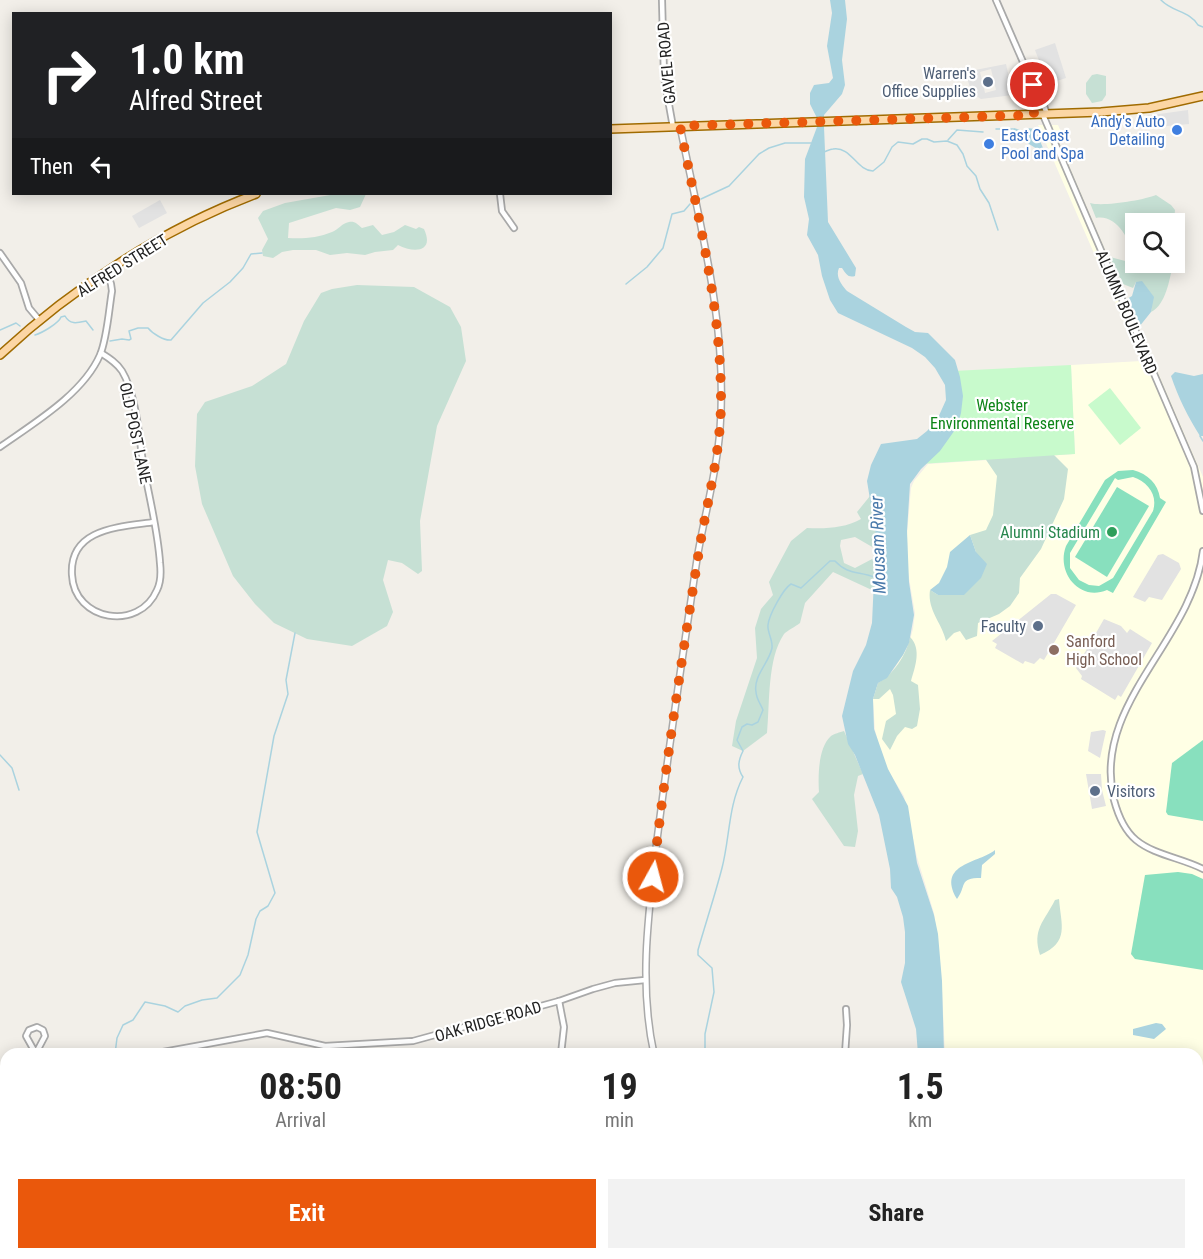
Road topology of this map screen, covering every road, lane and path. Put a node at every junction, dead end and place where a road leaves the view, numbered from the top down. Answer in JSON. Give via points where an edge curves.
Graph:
{"nodes":[{"id":1,"x":662,"y":0,"type":"edge"},
{"id":2,"x":996,"y":0,"type":"edge"},
{"id":3,"x":1033,"y":85,"type":"junction"},
{"id":4,"x":1203,"y":96,"type":"edge"},
{"id":5,"x":1034,"y":115,"type":"junction"},
{"id":6,"x":1045,"y":115,"type":"junction"},
{"id":7,"x":677,"y":126,"type":"junction"},
{"id":8,"x":612,"y":129,"type":"edge"},
{"id":9,"x":254,"y":195,"type":"edge"},
{"id":10,"x":500,"y":195,"type":"edge"},
{"id":11,"x":514,"y":228,"type":"dead end"},
{"id":12,"x":0,"y":253,"type":"edge"},
{"id":13,"x":107,"y":272,"type":"junction"},
{"id":14,"x":40,"y":321,"type":"junction"},
{"id":15,"x":101,"y":353,"type":"junction"},
{"id":16,"x":0,"y":355,"type":"edge"},
{"id":17,"x":0,"y":447,"type":"edge"},
{"id":18,"x":1203,"y":511,"type":"edge"},
{"id":19,"x":154,"y":522,"type":"junction"},
{"id":20,"x":1203,"y":551,"type":"edge"},
{"id":21,"x":1203,"y":869,"type":"edge"},
{"id":22,"x":645,"y":980,"type":"junction"},
{"id":23,"x":559,"y":1001,"type":"junction"},
{"id":24,"x":846,"y":1009,"type":"dead end"},
{"id":25,"x":33,"y":1048,"type":"edge"},
{"id":26,"x":39,"y":1048,"type":"edge"},
{"id":27,"x":186,"y":1048,"type":"edge"},
{"id":28,"x":562,"y":1048,"type":"edge"},
{"id":29,"x":653,"y":1048,"type":"edge"},
{"id":30,"x":845,"y":1048,"type":"edge"}],
"edges":[{"from":1,"to":7,"type":"street","name":"GAVEL ROAD","via":[[664,77]]},
{"from":2,"to":3,"type":"street","name":"ALUMNI BOULEVARD"},
{"from":3,"to":5,"type":"street"},
{"from":3,"to":6,"type":"street","name":"ALUMNI BOULEVARD"},
{"from":4,"to":6,"type":"main road","via":[[1132,110]]},
{"from":5,"to":6,"type":"main road"},
{"from":5,"to":7,"type":"main road"},
{"from":6,"to":18,"type":"street","name":"ALUMNI BOULEVARD","via":[[1194,467]]},
{"from":7,"to":8,"type":"main road"},
{"from":7,"to":22,"type":"street","via":[[717,318],[720,429],[673,715],[647,930]]},
{"from":9,"to":13,"type":"main road","name":"ALFRED STREET","via":[[166,236]]},
{"from":10,"to":11,"type":"street","via":[[502,211]]},
{"from":12,"to":14,"type":"street"},
{"from":13,"to":14,"type":"main road","name":"ALFRED STREET"},
{"from":13,"to":15,"type":"street","via":[[112,291]]},
{"from":14,"to":16,"type":"main road","name":"ALFRED STREET"},
{"from":15,"to":17,"type":"street","via":[[79,387]]},
{"from":15,"to":19,"type":"street","name":"OLD POST LANE","via":[[119,367],[129,387]]},
{"from":19,"to":19,"type":"street","name":"OLD POST LANE","via":[[161,575],[154,597],[137,612],[123,617],[107,616],[89,608],[77,594],[72,576],[81,546],[100,531]]},
{"from":20,"to":21,"type":"street","via":[[1188,602],[1117,729],[1110,768],[1116,806],[1128,833],[1144,845]]},
{"from":22,"to":23,"type":"street","name":"OAK RIDGE ROAD","via":[[615,983]]},
{"from":22,"to":29,"type":"street"},
{"from":23,"to":27,"type":"street","name":"OAK RIDGE ROAD","via":[[413,1041],[325,1046],[267,1033]]},
{"from":23,"to":28,"type":"street","via":[[564,1027]]},
{"from":24,"to":30,"type":"street"},
{"from":25,"to":26,"type":"street","via":[[27,1036],[29,1030],[37,1027],[45,1036]]}]}
